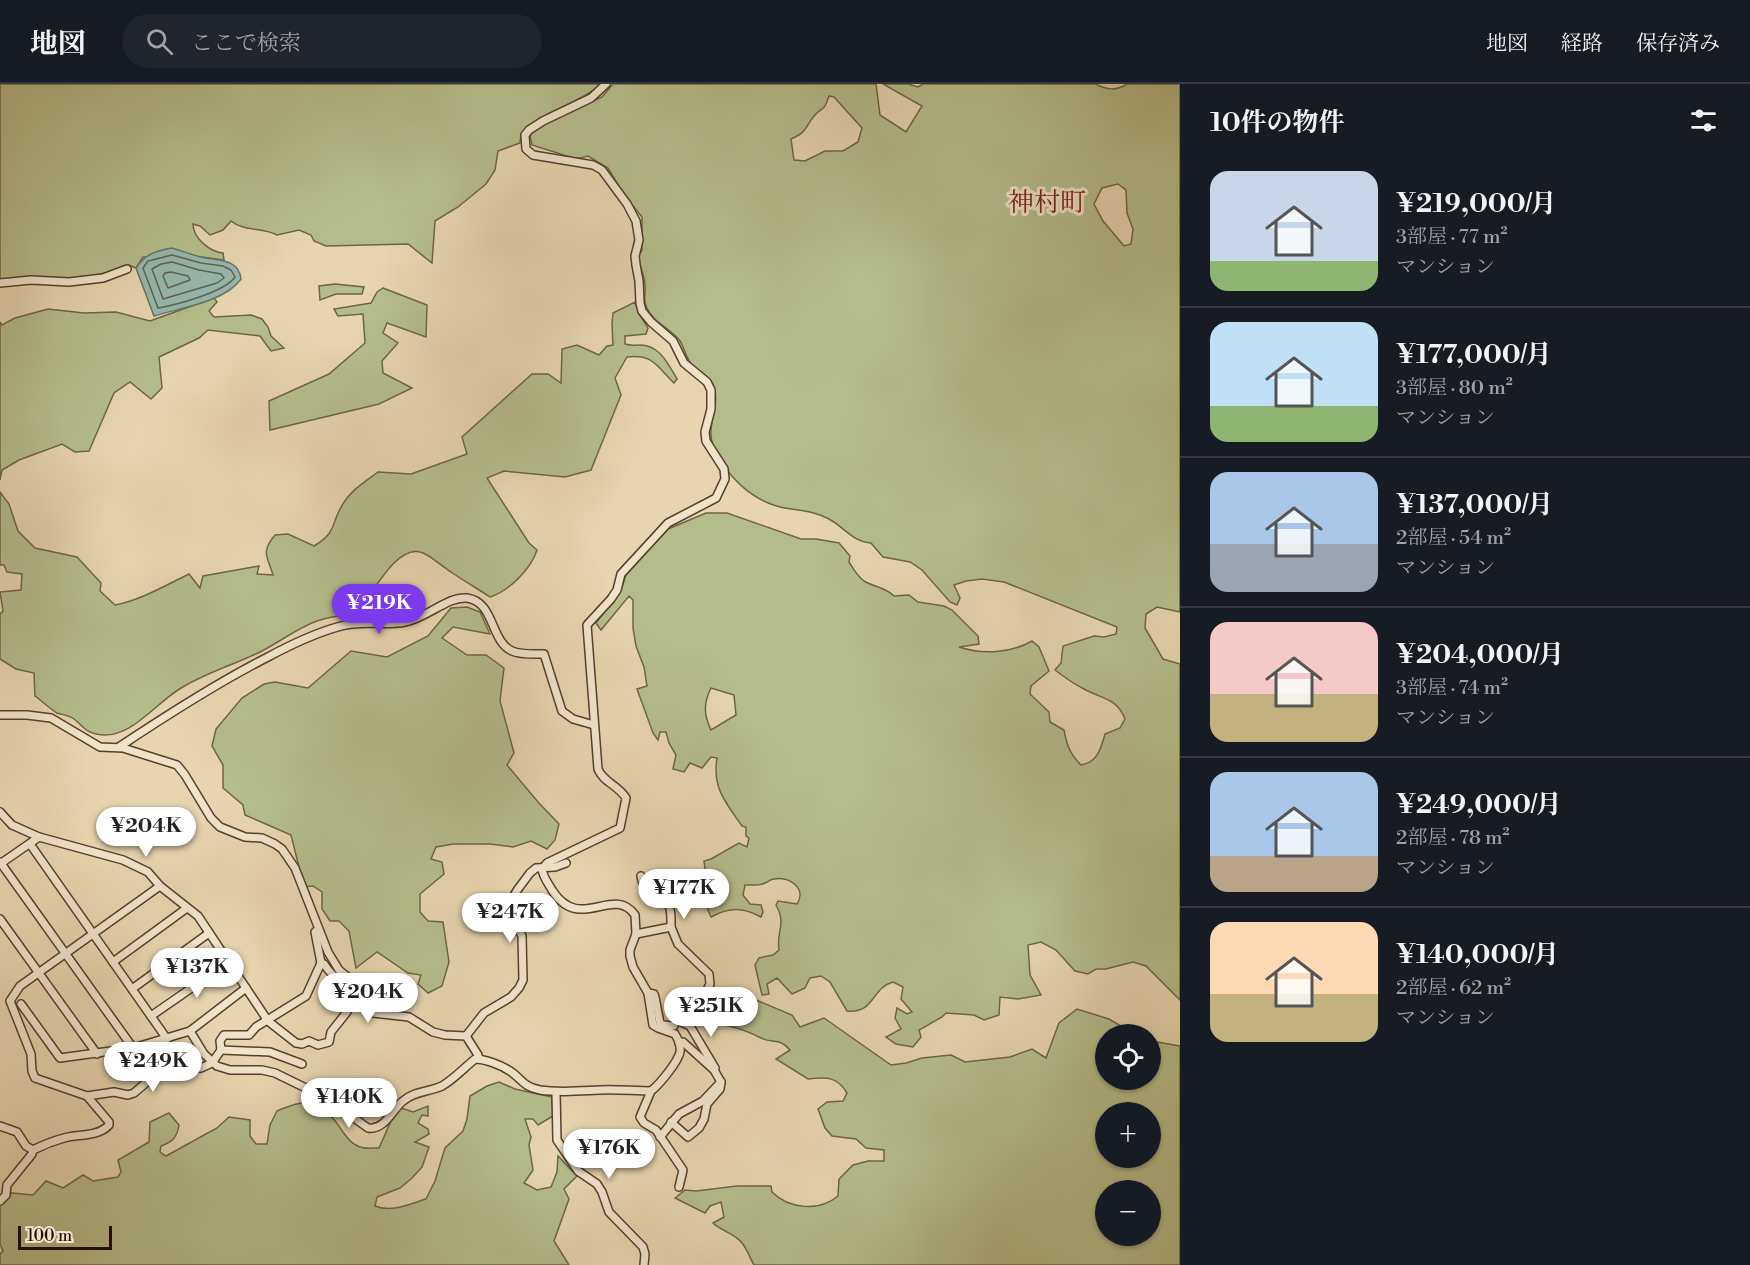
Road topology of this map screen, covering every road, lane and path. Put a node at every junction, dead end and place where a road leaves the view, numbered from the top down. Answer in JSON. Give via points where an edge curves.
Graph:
{"nodes":[{"id":1,"x":606,"y":84,"type":"edge"},
{"id":2,"x":128,"y":269,"type":"dead end"},
{"id":3,"x":0,"y":283,"type":"edge"},
{"id":4,"x":0,"y":715,"type":"edge"},
{"id":5,"x":594,"y":725,"type":"junction"},
{"id":6,"x":117,"y":749,"type":"junction"},
{"id":7,"x":0,"y":812,"type":"edge"},
{"id":8,"x":39,"y":837,"type":"junction"},
{"id":9,"x":30,"y":844,"type":"junction"},
{"id":10,"x":0,"y":863,"type":"edge"},
{"id":11,"x":566,"y":863,"type":"dead end"},
{"id":12,"x":542,"y":869,"type":"junction"},
{"id":13,"x":641,"y":876,"type":"dead end"},
{"id":14,"x":160,"y":886,"type":"junction"},
{"id":15,"x":187,"y":908,"type":"junction"},
{"id":16,"x":0,"y":919,"type":"edge"},
{"id":17,"x":671,"y":927,"type":"junction"},
{"id":18,"x":318,"y":930,"type":"junction"},
{"id":19,"x":93,"y":933,"type":"junction"},
{"id":20,"x":209,"y":933,"type":"junction"},
{"id":21,"x":636,"y":934,"type":"junction"},
{"id":22,"x":65,"y":952,"type":"junction"},
{"id":23,"x":113,"y":962,"type":"junction"},
{"id":24,"x":229,"y":962,"type":"junction"},
{"id":25,"x":321,"y":963,"type":"junction"},
{"id":26,"x":36,"y":972,"type":"junction"},
{"id":27,"x":246,"y":988,"type":"junction"},
{"id":28,"x":132,"y":989,"type":"junction"},
{"id":29,"x":648,"y":993,"type":"junction"},
{"id":30,"x":21,"y":1004,"type":"dead end"},
{"id":31,"x":151,"y":1016,"type":"junction"},
{"id":32,"x":677,"y":1020,"type":"junction"},
{"id":33,"x":268,"y":1021,"type":"junction"},
{"id":34,"x":189,"y":1031,"type":"junction"},
{"id":35,"x":466,"y":1036,"type":"junction"},
{"id":36,"x":167,"y":1040,"type":"junction"},
{"id":37,"x":679,"y":1043,"type":"junction"},
{"id":38,"x":133,"y":1048,"type":"junction"},
{"id":39,"x":221,"y":1050,"type":"junction"},
{"id":40,"x":97,"y":1054,"type":"junction"},
{"id":41,"x":479,"y":1059,"type":"junction"},
{"id":42,"x":212,"y":1063,"type":"junction"},
{"id":43,"x":302,"y":1064,"type":"dead end"},
{"id":44,"x":714,"y":1070,"type":"junction"},
{"id":45,"x":721,"y":1082,"type":"junction"},
{"id":46,"x":651,"y":1091,"type":"junction"},
{"id":47,"x":556,"y":1093,"type":"junction"},
{"id":48,"x":87,"y":1096,"type":"junction"},
{"id":49,"x":671,"y":1122,"type":"junction"},
{"id":50,"x":0,"y":1126,"type":"edge"},
{"id":51,"x":660,"y":1137,"type":"junction"},
{"id":52,"x":33,"y":1150,"type":"junction"},
{"id":53,"x":679,"y":1187,"type":"dead end"},
{"id":54,"x":0,"y":1201,"type":"edge"},
{"id":55,"x":644,"y":1265,"type":"edge"}],
"edges":[{"from":1,"to":5,"type":"street","via":[[591,98],[529,130],[525,135],[526,149],[533,155],[593,165],[602,170],[627,204],[636,221],[639,240],[635,256],[642,311],[674,340],[684,363],[711,390],[706,441],[724,469],[725,479],[716,498],[668,523],[621,574],[611,599],[587,625]]},
{"from":2,"to":3,"type":"street","via":[[103,278],[69,282]]},
{"from":4,"to":6,"type":"street","via":[[51,718],[100,747]]},
{"from":5,"to":6,"type":"street","via":[[562,711],[544,654],[509,650],[481,604],[459,598],[404,622],[353,624],[316,634],[212,687]]},
{"from":5,"to":12,"type":"street","via":[[601,777],[626,798],[620,828]]},
{"from":6,"to":18,"type":"street","via":[[177,765],[220,827],[245,837],[262,838],[282,849],[295,868]]},
{"from":7,"to":8,"type":"street","via":[[12,825]]},
{"from":8,"to":9,"type":"street"},
{"from":8,"to":14,"type":"street","via":[[123,860],[148,872]]},
{"from":9,"to":10,"type":"street"},
{"from":9,"to":19,"type":"street"},
{"from":10,"to":22,"type":"street"},
{"from":11,"to":12,"type":"street"},
{"from":12,"to":21,"type":"street","via":[[562,904],[577,910],[622,905],[635,915]]},
{"from":12,"to":35,"type":"street","via":[[530,873],[513,897],[515,922],[522,936],[524,970],[519,988],[484,1013]]},
{"from":13,"to":17,"type":"street","via":[[646,890],[665,899]]},
{"from":14,"to":15,"type":"street"},
{"from":14,"to":19,"type":"street"},
{"from":15,"to":20,"type":"street"},
{"from":15,"to":23,"type":"street"},
{"from":16,"to":26,"type":"street"},
{"from":17,"to":21,"type":"street"},
{"from":17,"to":32,"type":"street","via":[[678,944],[711,979],[706,992],[681,1005]]},
{"from":18,"to":25,"type":"street","via":[[315,932]]},
{"from":18,"to":35,"type":"street","via":[[339,970],[350,978],[373,1013],[408,1017],[433,1032]]},
{"from":19,"to":22,"type":"street"},
{"from":19,"to":23,"type":"street"},
{"from":20,"to":24,"type":"street"},
{"from":20,"to":28,"type":"street"},
{"from":21,"to":29,"type":"street","via":[[630,956]]},
{"from":22,"to":26,"type":"street"},
{"from":22,"to":38,"type":"street"},
{"from":23,"to":28,"type":"street"},
{"from":24,"to":27,"type":"street"},
{"from":24,"to":31,"type":"street"},
{"from":25,"to":33,"type":"street","via":[[306,996]]},
{"from":25,"to":33,"type":"street","via":[[342,984],[341,997],[347,1012],[331,1032],[329,1042],[296,1043]]},
{"from":26,"to":40,"type":"street"},
{"from":26,"to":48,"type":"street","via":[[10,1001],[31,1054],[32,1071],[35,1078]]},
{"from":27,"to":33,"type":"street"},
{"from":27,"to":34,"type":"street"},
{"from":28,"to":31,"type":"street"},
{"from":29,"to":32,"type":"street","via":[[654,994],[660,1023],[674,1026]]},
{"from":29,"to":37,"type":"street","via":[[653,1025],[675,1034]]},
{"from":30,"to":40,"type":"street","via":[[60,1058]]},
{"from":31,"to":36,"type":"street"},
{"from":32,"to":44,"type":"street","via":[[690,1026]]},
{"from":33,"to":39,"type":"street","via":[[249,1035],[224,1035]]},
{"from":34,"to":36,"type":"street"},
{"from":34,"to":42,"type":"street"},
{"from":35,"to":41,"type":"street"},
{"from":36,"to":38,"type":"street"},
{"from":37,"to":44,"type":"street","via":[[683,1042]]},
{"from":37,"to":46,"type":"street","via":[[679,1056]]},
{"from":38,"to":40,"type":"street"},
{"from":39,"to":42,"type":"street"},
{"from":39,"to":43,"type":"street","via":[[270,1052]]},
{"from":41,"to":42,"type":"street","via":[[444,1085],[405,1099],[387,1120],[372,1129],[330,1106],[316,1093],[275,1073],[230,1070]]},
{"from":41,"to":47,"type":"street","via":[[510,1071],[527,1087]]},
{"from":42,"to":48,"type":"street","via":[[156,1077],[134,1093]]},
{"from":44,"to":45,"type":"street"},
{"from":45,"to":49,"type":"street","via":[[703,1101]]},
{"from":45,"to":49,"type":"street","via":[[707,1104],[699,1128],[688,1137]]},
{"from":46,"to":47,"type":"street"},
{"from":46,"to":51,"type":"street","via":[[640,1117]]},
{"from":47,"to":55,"type":"street","via":[[556,1140],[578,1171],[597,1184],[609,1212],[643,1247]]},
{"from":48,"to":52,"type":"street","via":[[109,1122],[106,1129],[66,1137]]},
{"from":49,"to":51,"type":"street"},
{"from":50,"to":52,"type":"street","via":[[17,1132]]},
{"from":51,"to":53,"type":"street","via":[[682,1170]]},
{"from":52,"to":54,"type":"street"}]}
